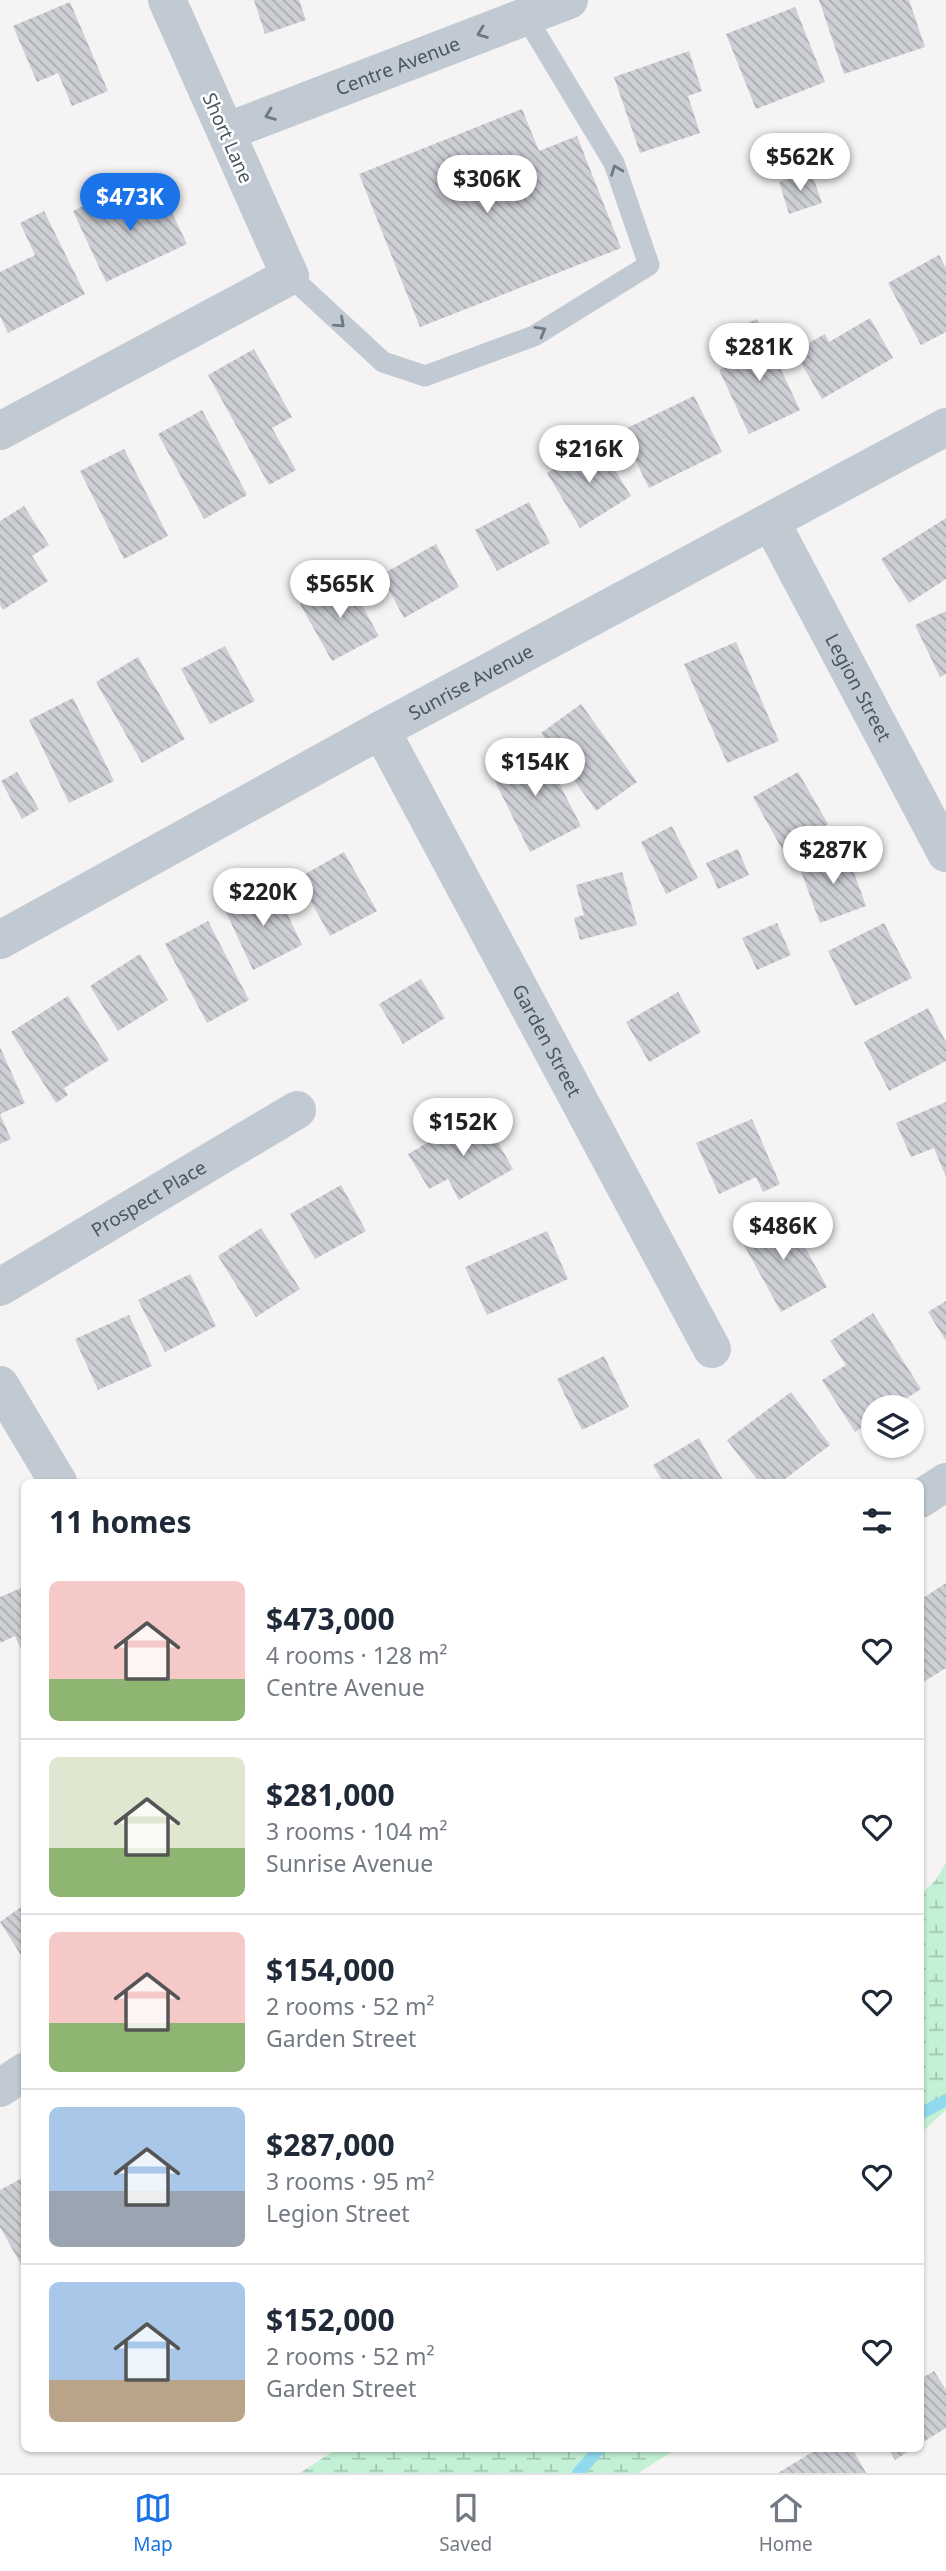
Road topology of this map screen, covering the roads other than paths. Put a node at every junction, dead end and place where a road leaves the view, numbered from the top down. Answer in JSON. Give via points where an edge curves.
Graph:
{"nodes":[{"id":1,"x":167,"y":0,"type":"edge"},
{"id":2,"x":569,"y":0,"type":"edge"},
{"id":3,"x":526,"y":16,"type":"junction"},
{"id":4,"x":226,"y":132,"type":"junction"},
{"id":5,"x":290,"y":276,"type":"junction"},
{"id":6,"x":946,"y":428,"type":"edge"},
{"id":7,"x":0,"y":432,"type":"edge"},
{"id":8,"x":771,"y":522,"type":"junction"},
{"id":9,"x":381,"y":730,"type":"junction"},
{"id":10,"x":946,"y":853,"type":"edge"},
{"id":11,"x":0,"y":940,"type":"edge"},
{"id":12,"x":297,"y":1110,"type":"dead end"},
{"id":13,"x":0,"y":1287,"type":"edge"},
{"id":14,"x":712,"y":1349,"type":"dead end"},
{"id":15,"x":0,"y":1385,"type":"edge"},
{"id":16,"x":56,"y":1479,"type":"edge"},
{"id":17,"x":946,"y":1482,"type":"edge"},
{"id":18,"x":924,"y":1496,"type":"edge"},
{"id":19,"x":21,"y":2074,"type":"edge"},
{"id":20,"x":0,"y":2088,"type":"edge"}],
"edges":[{"from":1,"to":4,"type":"street","name":"Short Lane"},
{"from":2,"to":3,"type":"street","name":"Centre Avenue"},
{"from":3,"to":4,"type":"street","name":"Centre Avenue","one_way":true},
{"from":5,"to":3,"type":"lane","one_way":true,"via":[[383,362],[425,376],[534,336],[649,265],[614,163]]},
{"from":4,"to":5,"type":"street","name":"Short Lane"},
{"from":5,"to":7,"type":"street"},
{"from":6,"to":8,"type":"street","name":"Sunrise Avenue"},
{"from":8,"to":9,"type":"street","name":"Sunrise Avenue"},
{"from":8,"to":10,"type":"street","name":"Legion Street"},
{"from":9,"to":11,"type":"street","name":"Sunrise Avenue"},
{"from":9,"to":14,"type":"street","name":"Garden Street"},
{"from":12,"to":13,"type":"street","name":"Prospect Place"},
{"from":15,"to":16,"type":"street"},
{"from":17,"to":18,"type":"street"},
{"from":19,"to":20,"type":"street"}]}
